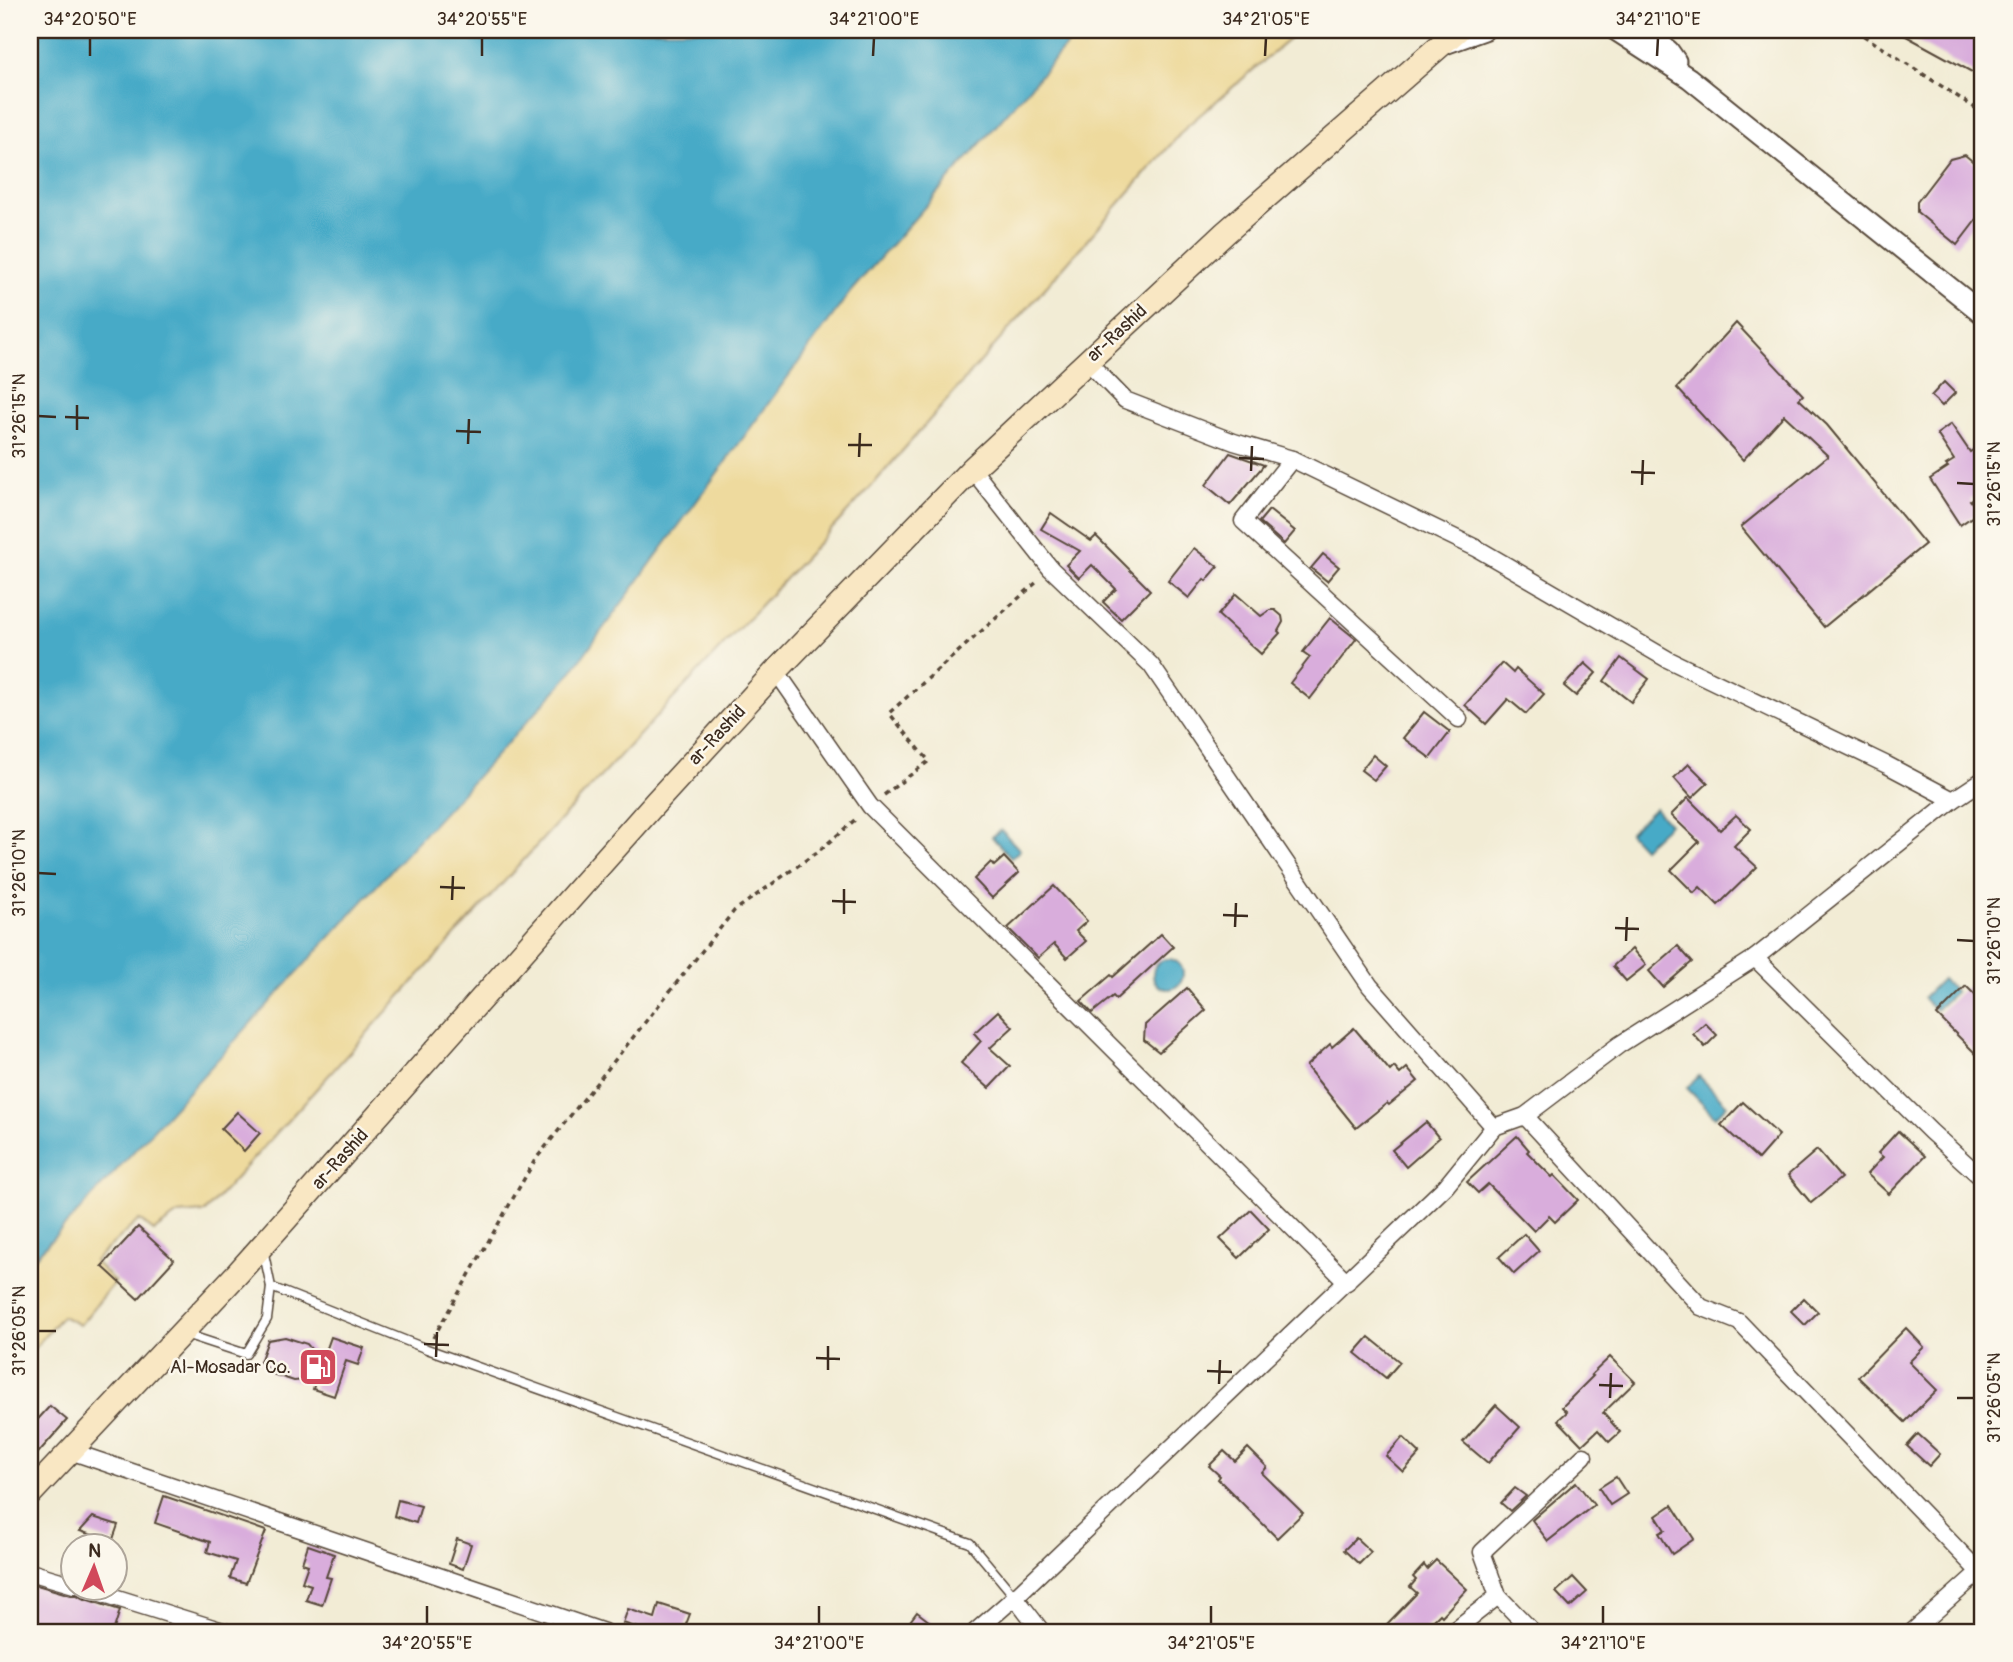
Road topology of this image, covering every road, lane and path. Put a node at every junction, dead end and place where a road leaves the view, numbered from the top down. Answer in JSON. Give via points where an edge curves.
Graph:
{"nodes":[{"id":1,"x":1458,"y":30,"type":"edge"},
{"id":2,"x":1484,"y":30,"type":"edge"},
{"id":3,"x":1615,"y":30,"type":"edge"},
{"id":4,"x":1645,"y":30,"type":"edge"},
{"id":5,"x":1855,"y":30,"type":"edge"},
{"id":6,"x":1437,"y":47,"type":"junction"},
{"id":7,"x":1689,"y":78,"type":"junction"},
{"id":8,"x":1983,"y":114,"type":"edge"},
{"id":9,"x":1983,"y":314,"type":"edge"},
{"id":10,"x":1087,"y":361,"type":"junction"},
{"id":11,"x":1292,"y":459,"type":"junction"},
{"id":12,"x":972,"y":469,"type":"junction"},
{"id":13,"x":1051,"y":569,"type":"junction"},
{"id":14,"x":776,"y":671,"type":"junction"},
{"id":15,"x":1459,"y":719,"type":"dead end"},
{"id":16,"x":1983,"y":780,"type":"edge"},
{"id":17,"x":1952,"y":800,"type":"junction"},
{"id":18,"x":870,"y":806,"type":"junction"},
{"id":19,"x":1755,"y":958,"type":"junction"},
{"id":20,"x":1525,"y":1116,"type":"junction"},
{"id":21,"x":1494,"y":1127,"type":"junction"},
{"id":22,"x":1983,"y":1179,"type":"edge"},
{"id":23,"x":262,"y":1246,"type":"junction"},
{"id":24,"x":1347,"y":1282,"type":"junction"},
{"id":25,"x":271,"y":1287,"type":"junction"},
{"id":26,"x":182,"y":1332,"type":"junction"},
{"id":27,"x":426,"y":1349,"type":"junction"},
{"id":28,"x":70,"y":1451,"type":"junction"},
{"id":29,"x":1584,"y":1456,"type":"dead end"},
{"id":30,"x":30,"y":1494,"type":"edge"},
{"id":31,"x":30,"y":1572,"type":"edge"},
{"id":32,"x":1981,"y":1574,"type":"edge"},
{"id":33,"x":60,"y":1581,"type":"edge"},
{"id":34,"x":1498,"y":1596,"type":"junction"},
{"id":35,"x":1016,"y":1597,"type":"junction"},
{"id":36,"x":130,"y":1602,"type":"edge"},
{"id":37,"x":226,"y":1632,"type":"edge"},
{"id":38,"x":604,"y":1632,"type":"edge"},
{"id":39,"x":975,"y":1632,"type":"edge"},
{"id":40,"x":1042,"y":1632,"type":"edge"},
{"id":41,"x":1452,"y":1632,"type":"edge"},
{"id":42,"x":1533,"y":1632,"type":"edge"},
{"id":43,"x":1912,"y":1632,"type":"edge"}],
"edges":[{"from":1,"to":6,"type":"main road","name":"ar-Rashid"},
{"from":2,"to":6,"type":"street"},
{"from":3,"to":7,"type":"street"},
{"from":4,"to":7,"type":"street","via":[[1669,51]]},
{"from":5,"to":8,"type":"path"},
{"from":6,"to":10,"type":"main road","name":"ar-Rashid","via":[[1224,233]]},
{"from":7,"to":9,"type":"street"},
{"from":10,"to":11,"type":"street","via":[[1125,400]]},
{"from":10,"to":12,"type":"main road","name":"ar-Rashid"},
{"from":11,"to":15,"type":"street","via":[[1243,521]]},
{"from":11,"to":17,"type":"street","via":[[1478,549],[1667,659]]},
{"from":12,"to":13,"type":"street"},
{"from":12,"to":14,"type":"main road","name":"ar-Rashid"},
{"from":13,"to":18,"type":"path","via":[[889,713],[929,761]]},
{"from":13,"to":21,"type":"street","via":[[1151,666],[1370,986]]},
{"from":14,"to":18,"type":"street"},
{"from":14,"to":23,"type":"main road","name":"ar-Rashid"},
{"from":16,"to":17,"type":"street"},
{"from":17,"to":19,"type":"street"},
{"from":18,"to":24,"type":"street"},
{"from":18,"to":27,"type":"path","via":[[820,850],[734,911],[535,1160]]},
{"from":19,"to":20,"type":"street","via":[[1619,1045]]},
{"from":19,"to":22,"type":"street"},
{"from":20,"to":21,"type":"street"},
{"from":20,"to":32,"type":"street","via":[[1701,1307],[1739,1322]]},
{"from":21,"to":24,"type":"street","via":[[1446,1186]]},
{"from":23,"to":25,"type":"lane"},
{"from":23,"to":26,"type":"main road","name":"ar-Rashid"},
{"from":24,"to":35,"type":"street"},
{"from":25,"to":26,"type":"lane","via":[[267,1320],[246,1354]]},
{"from":25,"to":27,"type":"lane"},
{"from":26,"to":28,"type":"main road","name":"ar-Rashid"},
{"from":27,"to":35,"type":"lane","via":[[970,1544]]},
{"from":28,"to":30,"type":"main road","name":"ar-Rashid"},
{"from":28,"to":38,"type":"street"},
{"from":29,"to":34,"type":"street","via":[[1482,1552]]},
{"from":31,"to":33,"type":"street"},
{"from":32,"to":43,"type":"street"},
{"from":34,"to":41,"type":"street"},
{"from":34,"to":42,"type":"street"},
{"from":35,"to":39,"type":"street"},
{"from":35,"to":40,"type":"street"},
{"from":36,"to":37,"type":"street"}]}
